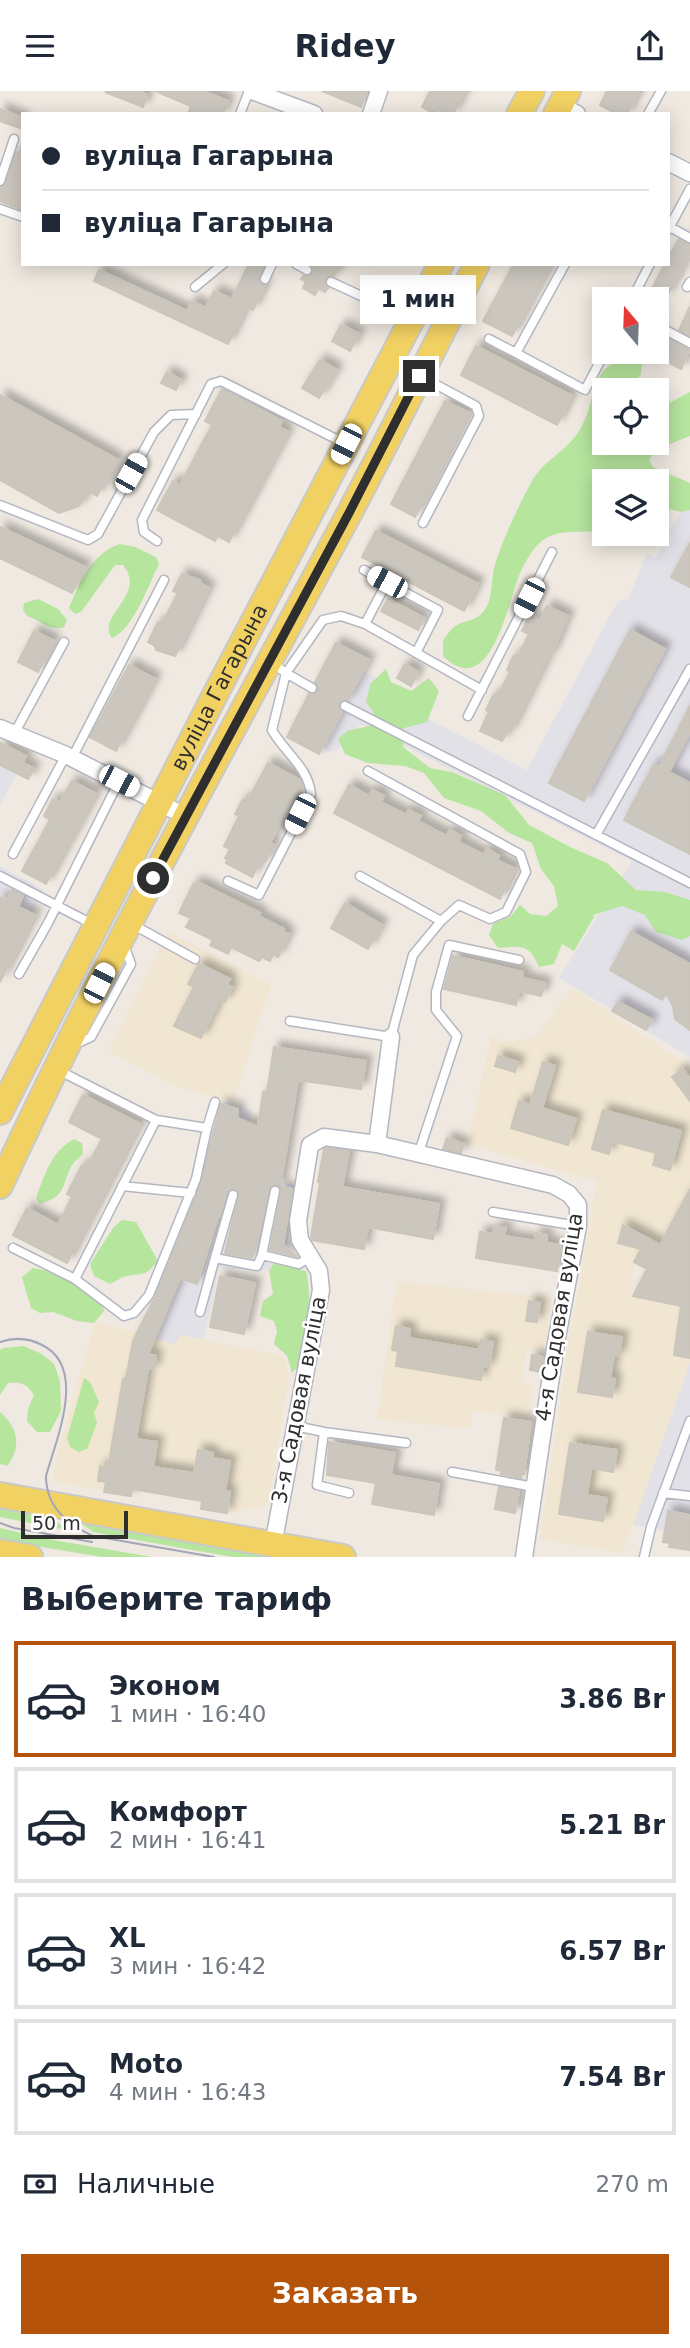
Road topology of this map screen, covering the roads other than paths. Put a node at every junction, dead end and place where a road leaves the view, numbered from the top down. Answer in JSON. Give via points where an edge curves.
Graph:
{"nodes":[{"id":1,"x":251,"y":91,"type":"edge"},
{"id":2,"x":379,"y":91,"type":"edge"},
{"id":3,"x":532,"y":91,"type":"edge"},
{"id":4,"x":661,"y":91,"type":"edge"},
{"id":5,"x":241,"y":112,"type":"edge"},
{"id":6,"x":309,"y":112,"type":"edge"},
{"id":7,"x":372,"y":112,"type":"edge"},
{"id":8,"x":520,"y":112,"type":"edge"},
{"id":9,"x":649,"y":112,"type":"edge"},
{"id":10,"x":14,"y":139,"type":"dead end"},
{"id":11,"x":670,"y":163,"type":"edge"},
{"id":12,"x":690,"y":173,"type":"edge"},
{"id":13,"x":0,"y":181,"type":"edge"},
{"id":14,"x":690,"y":189,"type":"edge"},
{"id":15,"x":0,"y":209,"type":"edge"},
{"id":16,"x":21,"y":216,"type":"edge"},
{"id":17,"x":670,"y":227,"type":"edge"},
{"id":18,"x":670,"y":229,"type":"edge"},
{"id":19,"x":690,"y":238,"type":"edge"},
{"id":20,"x":221,"y":266,"type":"edge"},
{"id":21,"x":271,"y":266,"type":"edge"},
{"id":22,"x":300,"y":266,"type":"edge"},
{"id":23,"x":440,"y":266,"type":"edge"},
{"id":24,"x":476,"y":266,"type":"edge"},
{"id":25,"x":564,"y":266,"type":"edge"},
{"id":26,"x":649,"y":266,"type":"edge"},
{"id":27,"x":307,"y":269,"type":"dead end"},
{"id":28,"x":265,"y":279,"type":"dead end"},
{"id":29,"x":331,"y":282,"type":"dead end"},
{"id":30,"x":195,"y":287,"type":"dead end"},
{"id":31,"x":638,"y":287,"type":"edge"},
{"id":32,"x":411,"y":320,"type":"junction"},
{"id":33,"x":669,"y":332,"type":"edge"},
{"id":34,"x":489,"y":339,"type":"dead end"},
{"id":35,"x":690,"y":343,"type":"edge"},
{"id":36,"x":516,"y":353,"type":"junction"},
{"id":37,"x":599,"y":364,"type":"edge"},
{"id":38,"x":419,"y":376,"type":"junction"},
{"id":39,"x":196,"y":414,"type":"junction"},
{"id":40,"x":346,"y":444,"type":"junction"},
{"id":41,"x":320,"y":498,"type":"junction"},
{"id":42,"x":0,"y":505,"type":"edge"},
{"id":43,"x":349,"y":513,"type":"junction"},
{"id":44,"x":423,"y":523,"type":"dead end"},
{"id":45,"x":157,"y":541,"type":"dead end"},
{"id":46,"x":552,"y":552,"type":"dead end"},
{"id":47,"x":364,"y":570,"type":"dead end"},
{"id":48,"x":164,"y":580,"type":"dead end"},
{"id":49,"x":387,"y":582,"type":"junction"},
{"id":50,"x":365,"y":624,"type":"junction"},
{"id":51,"x":64,"y":642,"type":"dead end"},
{"id":52,"x":416,"y":653,"type":"junction"},
{"id":53,"x":277,"y":667,"type":"junction"},
{"id":54,"x":690,"y":669,"type":"edge"},
{"id":55,"x":312,"y":688,"type":"dead end"},
{"id":56,"x":482,"y":690,"type":"junction"},
{"id":57,"x":345,"y":706,"type":"dead end"},
{"id":58,"x":468,"y":716,"type":"dead end"},
{"id":59,"x":7,"y":731,"type":"edge"},
{"id":60,"x":69,"y":757,"type":"junction"},
{"id":61,"x":368,"y":771,"type":"dead end"},
{"id":62,"x":119,"y":781,"type":"junction"},
{"id":63,"x":160,"y":803,"type":"junction"},
{"id":64,"x":186,"y":816,"type":"junction"},
{"id":65,"x":596,"y":835,"type":"junction"},
{"id":66,"x":13,"y":854,"type":"dead end"},
{"id":67,"x":0,"y":876,"type":"edge"},
{"id":68,"x":360,"y":876,"type":"dead end"},
{"id":69,"x":228,"y":881,"type":"dead end"},
{"id":70,"x":690,"y":883,"type":"edge"},
{"id":71,"x":57,"y":906,"type":"junction"},
{"id":72,"x":441,"y":921,"type":"junction"},
{"id":73,"x":97,"y":926,"type":"junction"},
{"id":74,"x":126,"y":930,"type":"junction"},
{"id":75,"x":195,"y":958,"type":"dead end"},
{"id":76,"x":519,"y":960,"type":"dead end"},
{"id":77,"x":19,"y":974,"type":"dead end"},
{"id":78,"x":290,"y":1021,"type":"dead end"},
{"id":79,"x":391,"y":1037,"type":"junction"},
{"id":80,"x":59,"y":1059,"type":"junction"},
{"id":81,"x":215,"y":1102,"type":"dead end"},
{"id":82,"x":0,"y":1112,"type":"edge"},
{"id":83,"x":156,"y":1120,"type":"junction"},
{"id":84,"x":207,"y":1128,"type":"junction"},
{"id":85,"x":377,"y":1144,"type":"junction"},
{"id":86,"x":418,"y":1155,"type":"junction"},
{"id":87,"x":0,"y":1186,"type":"edge"},
{"id":88,"x":122,"y":1186,"type":"junction"},
{"id":89,"x":275,"y":1191,"type":"dead end"},
{"id":90,"x":191,"y":1193,"type":"junction"},
{"id":91,"x":233,"y":1195,"type":"dead end"},
{"id":92,"x":493,"y":1212,"type":"dead end"},
{"id":93,"x":578,"y":1226,"type":"junction"},
{"id":94,"x":13,"y":1248,"type":"dead end"},
{"id":95,"x":261,"y":1255,"type":"junction"},
{"id":96,"x":311,"y":1256,"type":"junction"},
{"id":97,"x":215,"y":1258,"type":"junction"},
{"id":98,"x":75,"y":1279,"type":"junction"},
{"id":99,"x":200,"y":1312,"type":"dead end"},
{"id":100,"x":690,"y":1421,"type":"edge"},
{"id":101,"x":295,"y":1426,"type":"junction"},
{"id":102,"x":324,"y":1432,"type":"junction"},
{"id":103,"x":406,"y":1443,"type":"dead end"},
{"id":104,"x":452,"y":1472,"type":"dead end"},
{"id":105,"x":534,"y":1487,"type":"junction"},
{"id":106,"x":349,"y":1493,"type":"dead end"},
{"id":107,"x":663,"y":1493,"type":"junction"},
{"id":108,"x":0,"y":1495,"type":"edge"},
{"id":109,"x":690,"y":1496,"type":"edge"},
{"id":110,"x":273,"y":1545,"type":"junction"},
{"id":111,"x":3,"y":1554,"type":"edge"},
{"id":112,"x":30,"y":1557,"type":"edge"},
{"id":113,"x":343,"y":1557,"type":"edge"},
{"id":114,"x":524,"y":1557,"type":"edge"},
{"id":115,"x":644,"y":1557,"type":"edge"}],
"edges":[{"from":1,"to":5,"type":"lane"},
{"from":1,"to":6,"type":"street"},
{"from":2,"to":7,"type":"street"},
{"from":3,"to":8,"type":"main road"},
{"from":4,"to":9,"type":"lane"},
{"from":10,"to":13,"type":"lane"},
{"from":11,"to":12,"type":"street"},
{"from":14,"to":17,"type":"lane"},
{"from":15,"to":16,"type":"lane"},
{"from":18,"to":19,"type":"lane"},
{"from":20,"to":30,"type":"lane"},
{"from":21,"to":28,"type":"lane"},
{"from":22,"to":27,"type":"lane"},
{"from":23,"to":32,"type":"main road","name":"вуліца Гагарына"},
{"from":24,"to":38,"type":"main road","name":"вуліца Гагарына"},
{"from":25,"to":36,"type":"lane"},
{"from":26,"to":31,"type":"lane"},
{"from":29,"to":32,"type":"lane"},
{"from":32,"to":40,"type":"main road","name":"вуліца Гагарына"},
{"from":33,"to":35,"type":"lane"},
{"from":34,"to":36,"type":"lane"},
{"from":36,"to":37,"type":"lane","via":[[585,390]]},
{"from":38,"to":43,"type":"main road","name":"вуліца Гагарына"},
{"from":38,"to":44,"type":"lane","via":[[476,406],[479,416]]},
{"from":39,"to":40,"type":"lane","via":[[211,384],[221,381]]},
{"from":39,"to":42,"type":"lane","via":[[171,415],[154,432],[98,534],[88,540]]},
{"from":39,"to":45,"type":"lane","via":[[142,520],[144,532]]},
{"from":40,"to":41,"type":"main road","name":"вуліца Гагарына"},
{"from":41,"to":43,"type":"main road"},
{"from":41,"to":63,"type":"main road","name":"вуліца Гагарына"},
{"from":43,"to":53,"type":"main road","name":"вуліца Гагарына"},
{"from":46,"to":56,"type":"lane"},
{"from":47,"to":49,"type":"lane"},
{"from":48,"to":60,"type":"lane"},
{"from":49,"to":50,"type":"lane"},
{"from":49,"to":52,"type":"lane","via":[[438,610]]},
{"from":50,"to":52,"type":"lane"},
{"from":50,"to":53,"type":"lane","via":[[341,616],[323,619]]},
{"from":51,"to":59,"type":"lane"},
{"from":52,"to":56,"type":"lane"},
{"from":53,"to":55,"type":"lane"},
{"from":53,"to":64,"type":"main road","name":"вуліца Гагарына"},
{"from":53,"to":69,"type":"lane","via":[[272,730],[303,768],[311,794],[259,895]]},
{"from":54,"to":65,"type":"lane"},
{"from":56,"to":58,"type":"lane"},
{"from":57,"to":65,"type":"lane"},
{"from":59,"to":60,"type":"street"},
{"from":60,"to":62,"type":"street"},
{"from":60,"to":66,"type":"lane"},
{"from":61,"to":72,"type":"lane","via":[[520,855],[526,872],[506,912],[490,919],[459,905]]},
{"from":62,"to":63,"type":"street"},
{"from":62,"to":71,"type":"lane"},
{"from":63,"to":64,"type":"street"},
{"from":63,"to":73,"type":"main road","name":"вуліца Гагарына"},
{"from":64,"to":74,"type":"main road","name":"вуліца Гагарына"},
{"from":65,"to":70,"type":"lane"},
{"from":67,"to":71,"type":"lane"},
{"from":68,"to":72,"type":"lane"},
{"from":71,"to":73,"type":"lane"},
{"from":71,"to":77,"type":"lane"},
{"from":72,"to":79,"type":"lane","via":[[413,955]]},
{"from":73,"to":82,"type":"main road","name":"вуліца Гагарына"},
{"from":74,"to":75,"type":"lane"},
{"from":74,"to":80,"type":"main road","name":"вуліца Гагарына"},
{"from":76,"to":86,"type":"lane","via":[[449,945],[436,992],[436,1010],[457,1036]]},
{"from":78,"to":79,"type":"lane"},
{"from":79,"to":85,"type":"street"},
{"from":80,"to":83,"type":"lane"},
{"from":80,"to":87,"type":"main road","name":"вуліца Гагарына"},
{"from":81,"to":84,"type":"lane"},
{"from":83,"to":84,"type":"lane"},
{"from":83,"to":88,"type":"lane"},
{"from":84,"to":90,"type":"lane"},
{"from":85,"to":86,"type":"street","name":"4-я Садовая вуліца"},
{"from":85,"to":96,"type":"street","name":"3-я Садовая вуліца","via":[[324,1137],[310,1145],[298,1221],[300,1240]]},
{"from":86,"to":93,"type":"street","name":"4-я Садовая вуліца","via":[[553,1185],[569,1193],[578,1205]]},
{"from":88,"to":90,"type":"lane"},
{"from":88,"to":98,"type":"lane"},
{"from":89,"to":95,"type":"lane"},
{"from":90,"to":98,"type":"lane","via":[[149,1295],[134,1313],[124,1315]]},
{"from":91,"to":97,"type":"lane"},
{"from":92,"to":93,"type":"lane"},
{"from":93,"to":105,"type":"street","name":"4-я Садовая вуліца"},
{"from":94,"to":98,"type":"lane"},
{"from":95,"to":96,"type":"lane","via":[[299,1263]]},
{"from":95,"to":97,"type":"lane","via":[[257,1266]]},
{"from":96,"to":101,"type":"street","name":"3-я Садовая вуліца","via":[[321,1290]]},
{"from":97,"to":99,"type":"lane"},
{"from":100,"to":107,"type":"lane"},
{"from":101,"to":102,"type":"lane"},
{"from":101,"to":110,"type":"street","name":"3-я Садовая вуліца"},
{"from":102,"to":103,"type":"lane"},
{"from":102,"to":106,"type":"lane","via":[[317,1485]]},
{"from":104,"to":105,"type":"lane"},
{"from":105,"to":114,"type":"street","name":"4-я Садовая вуліца"},
{"from":107,"to":109,"type":"lane"},
{"from":107,"to":115,"type":"lane"},
{"from":108,"to":110,"type":"main road"},
{"from":110,"to":113,"type":"main road"},
{"from":111,"to":112,"type":"main road"}]}
